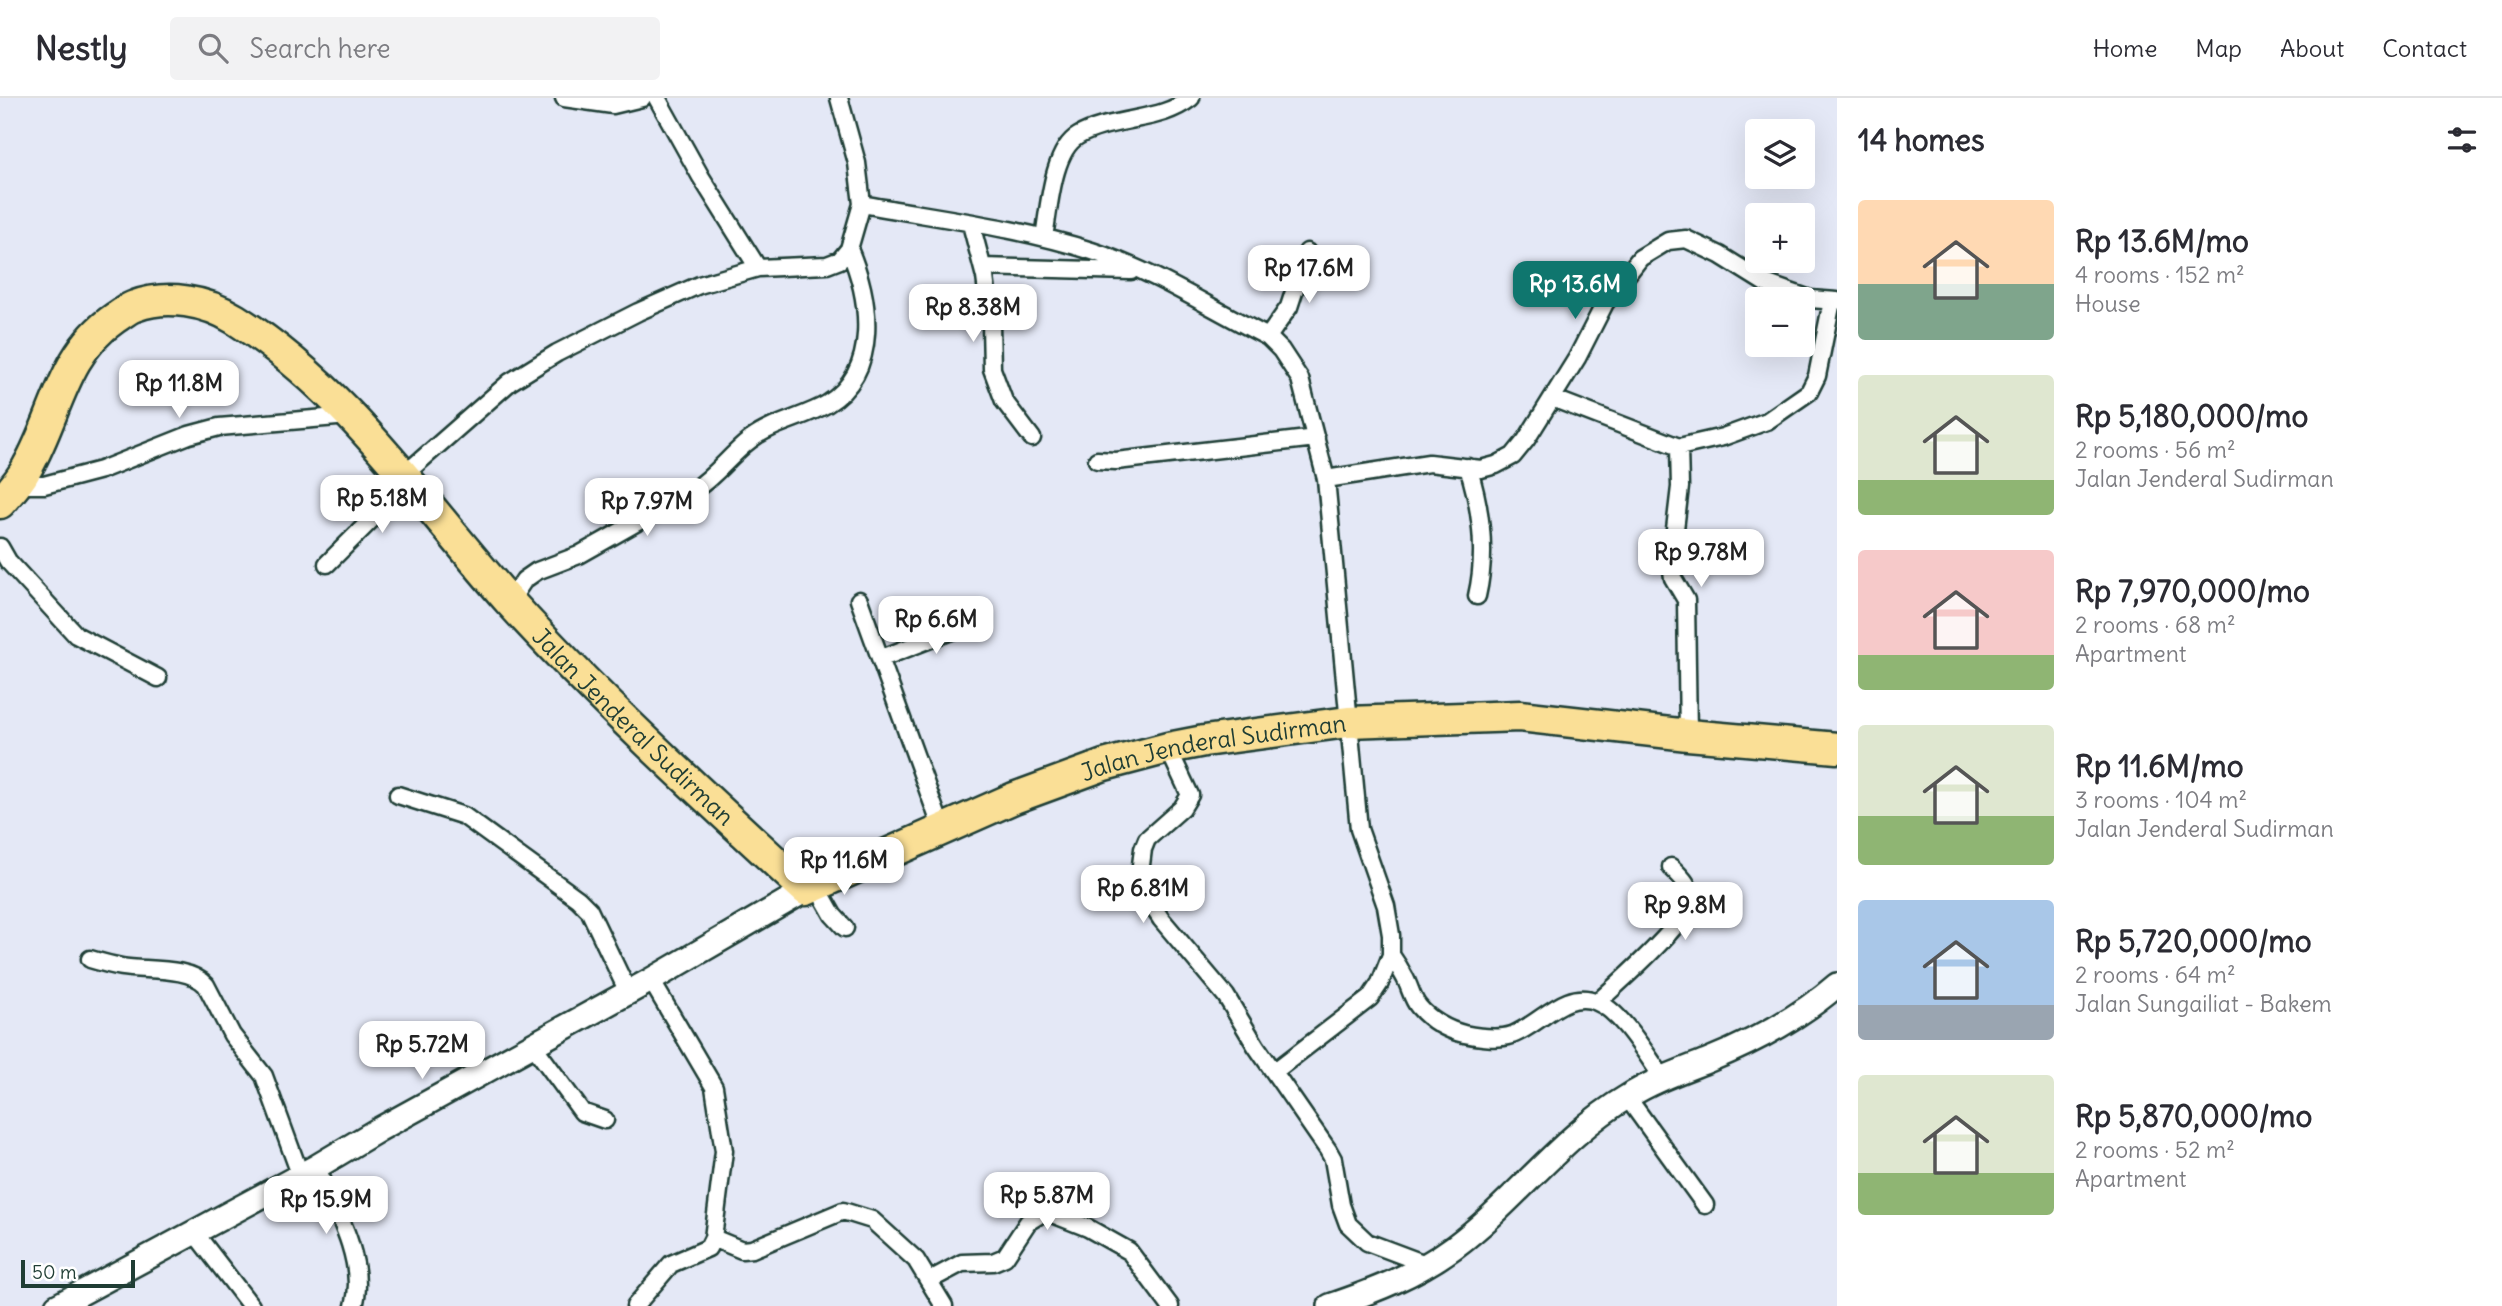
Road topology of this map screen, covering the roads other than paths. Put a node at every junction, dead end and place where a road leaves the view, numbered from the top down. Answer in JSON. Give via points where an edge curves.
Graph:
{"nodes":[{"id":1,"x":564,"y":98,"type":"edge"},
{"id":2,"x":642,"y":98,"type":"edge"},
{"id":3,"x":657,"y":98,"type":"edge"},
{"id":4,"x":839,"y":98,"type":"edge"},
{"id":5,"x":1191,"y":98,"type":"edge"},
{"id":6,"x":862,"y":204,"type":"junction"},
{"id":7,"x":971,"y":224,"type":"junction"},
{"id":8,"x":1044,"y":237,"type":"junction"},
{"id":9,"x":849,"y":249,"type":"junction"},
{"id":10,"x":1307,"y":252,"type":"dead end"},
{"id":11,"x":983,"y":267,"type":"junction"},
{"id":12,"x":758,"y":268,"type":"junction"},
{"id":13,"x":1144,"y":271,"type":"junction"},
{"id":14,"x":1835,"y":301,"type":"edge"},
{"id":15,"x":1268,"y":337,"type":"junction"},
{"id":16,"x":1552,"y":398,"type":"junction"},
{"id":17,"x":349,"y":416,"type":"junction"},
{"id":18,"x":1032,"y":438,"type":"dead end"},
{"id":19,"x":1316,"y":438,"type":"junction"},
{"id":20,"x":1679,"y":447,"type":"junction"},
{"id":21,"x":1097,"y":460,"type":"dead end"},
{"id":22,"x":1468,"y":467,"type":"junction"},
{"id":23,"x":408,"y":478,"type":"junction"},
{"id":24,"x":1326,"y":479,"type":"junction"},
{"id":25,"x":8,"y":494,"type":"edge"},
{"id":26,"x":0,"y":547,"type":"edge"},
{"id":27,"x":327,"y":564,"type":"dead end"},
{"id":28,"x":1477,"y":596,"type":"dead end"},
{"id":29,"x":859,"y":600,"type":"dead end"},
{"id":30,"x":510,"y":601,"type":"junction"},
{"id":31,"x":977,"y":621,"type":"dead end"},
{"id":32,"x":882,"y":659,"type":"junction"},
{"id":33,"x":158,"y":678,"type":"dead end"},
{"id":34,"x":1348,"y":722,"type":"junction"},
{"id":35,"x":1688,"y":735,"type":"junction"},
{"id":36,"x":1168,"y":748,"type":"junction"},
{"id":37,"x":1837,"y":748,"type":"edge"},
{"id":38,"x":398,"y":796,"type":"dead end"},
{"id":39,"x":942,"y":829,"type":"junction"},
{"id":40,"x":1671,"y":867,"type":"dead end"},
{"id":41,"x":811,"y":888,"type":"junction"},
{"id":42,"x":845,"y":928,"type":"dead end"},
{"id":43,"x":1391,"y":955,"type":"junction"},
{"id":44,"x":90,"y":959,"type":"dead end"},
{"id":45,"x":651,"y":980,"type":"junction"},
{"id":46,"x":1837,"y":985,"type":"edge"},
{"id":47,"x":628,"y":992,"type":"junction"},
{"id":48,"x":1598,"y":1002,"type":"junction"},
{"id":49,"x":533,"y":1045,"type":"junction"},
{"id":50,"x":1275,"y":1071,"type":"junction"},
{"id":51,"x":1663,"y":1078,"type":"junction"},
{"id":52,"x":1627,"y":1097,"type":"junction"},
{"id":53,"x":605,"y":1120,"type":"dead end"},
{"id":54,"x":308,"y":1170,"type":"junction"},
{"id":55,"x":1705,"y":1205,"type":"dead end"},
{"id":56,"x":194,"y":1232,"type":"junction"},
{"id":57,"x":713,"y":1238,"type":"junction"},
{"id":58,"x":1428,"y":1265,"type":"junction"},
{"id":59,"x":930,"y":1280,"type":"junction"},
{"id":60,"x":1170,"y":1305,"type":"edge"},
{"id":61,"x":57,"y":1306,"type":"edge"},
{"id":62,"x":251,"y":1306,"type":"edge"},
{"id":63,"x":354,"y":1306,"type":"edge"},
{"id":64,"x":635,"y":1306,"type":"edge"},
{"id":65,"x":944,"y":1306,"type":"edge"},
{"id":66,"x":1330,"y":1306,"type":"edge"}],
"edges":[{"from":1,"to":2,"type":"street","via":[[613,105]]},
{"from":3,"to":12,"type":"street"},
{"from":4,"to":6,"type":"street","via":[[857,163]]},
{"from":5,"to":8,"type":"street","via":[[1164,113],[1095,128],[1076,137],[1055,174]]},
{"from":6,"to":7,"type":"street"},
{"from":6,"to":9,"type":"street"},
{"from":7,"to":8,"type":"street"},
{"from":7,"to":11,"type":"street"},
{"from":8,"to":13,"type":"street"},
{"from":9,"to":12,"type":"street","via":[[840,260],[827,265]]},
{"from":9,"to":30,"type":"street","via":[[861,281],[867,336],[862,362],[846,388],[830,403],[751,439],[707,482],[579,555],[537,571],[524,580]]},
{"from":10,"to":15,"type":"street","via":[[1289,307]]},
{"from":11,"to":13,"type":"street"},
{"from":11,"to":18,"type":"street","via":[[992,369],[1004,401]]},
{"from":12,"to":23,"type":"street","via":[[699,285],[557,353],[510,382]]},
{"from":13,"to":15,"type":"street"},
{"from":14,"to":16,"type":"street","via":[[1810,299],[1765,283],[1686,239],[1668,241],[1640,258],[1617,286]]},
{"from":14,"to":20,"type":"street","via":[[1809,392],[1767,421],[1723,438]]},
{"from":15,"to":19,"type":"street","via":[[1300,379]]},
{"from":16,"to":20,"type":"street"},
{"from":16,"to":22,"type":"street","via":[[1513,456],[1496,465]]},
{"from":17,"to":23,"type":"highway","name":"Jalan Jenderal Sudirman"},
{"from":17,"to":25,"type":"street","via":[[188,435],[101,470]]},
{"from":17,"to":25,"type":"highway","name":"Jalan Jenderal Sudirman","via":[[311,376],[233,317],[202,304],[166,298],[133,306],[100,328],[74,361],[30,463]]},
{"from":19,"to":21,"type":"street"},
{"from":19,"to":24,"type":"street"},
{"from":20,"to":35,"type":"street","via":[[1680,487],[1671,563],[1673,578],[1686,600]]},
{"from":22,"to":24,"type":"street","via":[[1429,463]]},
{"from":22,"to":28,"type":"street","via":[[1477,495],[1482,540],[1483,573]]},
{"from":23,"to":27,"type":"street"},
{"from":23,"to":30,"type":"highway","name":"Jalan Jenderal Sudirman"},
{"from":24,"to":34,"type":"street"},
{"from":26,"to":33,"type":"street","via":[[76,635]]},
{"from":29,"to":32,"type":"street"},
{"from":30,"to":41,"type":"highway","name":"Jalan Jenderal Sudirman","via":[[654,751]]},
{"from":31,"to":32,"type":"street"},
{"from":32,"to":39,"type":"street"},
{"from":34,"to":35,"type":"highway","name":"Jalan Jenderal Sudirman","via":[[1520,716]]},
{"from":34,"to":36,"type":"highway","name":"Jalan Jenderal Sudirman"},
{"from":34,"to":43,"type":"street","via":[[1359,829],[1386,906]]},
{"from":35,"to":37,"type":"highway","name":"Jalan Jenderal Sudirman"},
{"from":36,"to":39,"type":"highway","name":"Jalan Jenderal Sudirman","via":[[1104,765]]},
{"from":36,"to":50,"type":"street","via":[[1190,795],[1147,839],[1141,865],[1143,884],[1161,919],[1226,996]]},
{"from":38,"to":47,"type":"street","via":[[464,816],[568,891],[589,910]]},
{"from":39,"to":41,"type":"highway","name":"Jalan Jenderal Sudirman"},
{"from":40,"to":48,"type":"street","via":[[1687,885],[1687,910]]},
{"from":41,"to":42,"type":"street"},
{"from":41,"to":45,"type":"street"},
{"from":43,"to":48,"type":"street","via":[[1422,1011],[1453,1031],[1481,1038],[1509,1036],[1580,997]]},
{"from":43,"to":50,"type":"street","via":[[1370,998]]},
{"from":44,"to":54,"type":"street","via":[[200,978],[232,1035],[264,1076]]},
{"from":45,"to":47,"type":"street"},
{"from":45,"to":57,"type":"street","via":[[714,1087],[724,1151]]},
{"from":46,"to":51,"type":"street","via":[[1775,1030]]},
{"from":47,"to":49,"type":"street"},
{"from":48,"to":51,"type":"street","via":[[1614,1013]]},
{"from":49,"to":53,"type":"street","via":[[582,1112]]},
{"from":49,"to":54,"type":"street"},
{"from":50,"to":58,"type":"street","via":[[1333,1159],[1348,1224],[1367,1242]]},
{"from":51,"to":52,"type":"street"},
{"from":52,"to":55,"type":"street"},
{"from":52,"to":58,"type":"street","via":[[1588,1125],[1456,1247]]},
{"from":54,"to":56,"type":"street"},
{"from":54,"to":63,"type":"street","via":[[337,1211],[358,1271]]},
{"from":56,"to":61,"type":"street"},
{"from":56,"to":62,"type":"street"},
{"from":57,"to":59,"type":"street","via":[[752,1249],[843,1211],[872,1220],[921,1265]]},
{"from":57,"to":64,"type":"street","via":[[708,1248],[671,1264]]},
{"from":58,"to":66,"type":"street","via":[[1404,1279]]},
{"from":59,"to":60,"type":"street","via":[[962,1263],[1005,1257],[1028,1222],[1050,1213],[1129,1251]]},
{"from":59,"to":65,"type":"street"}]}
